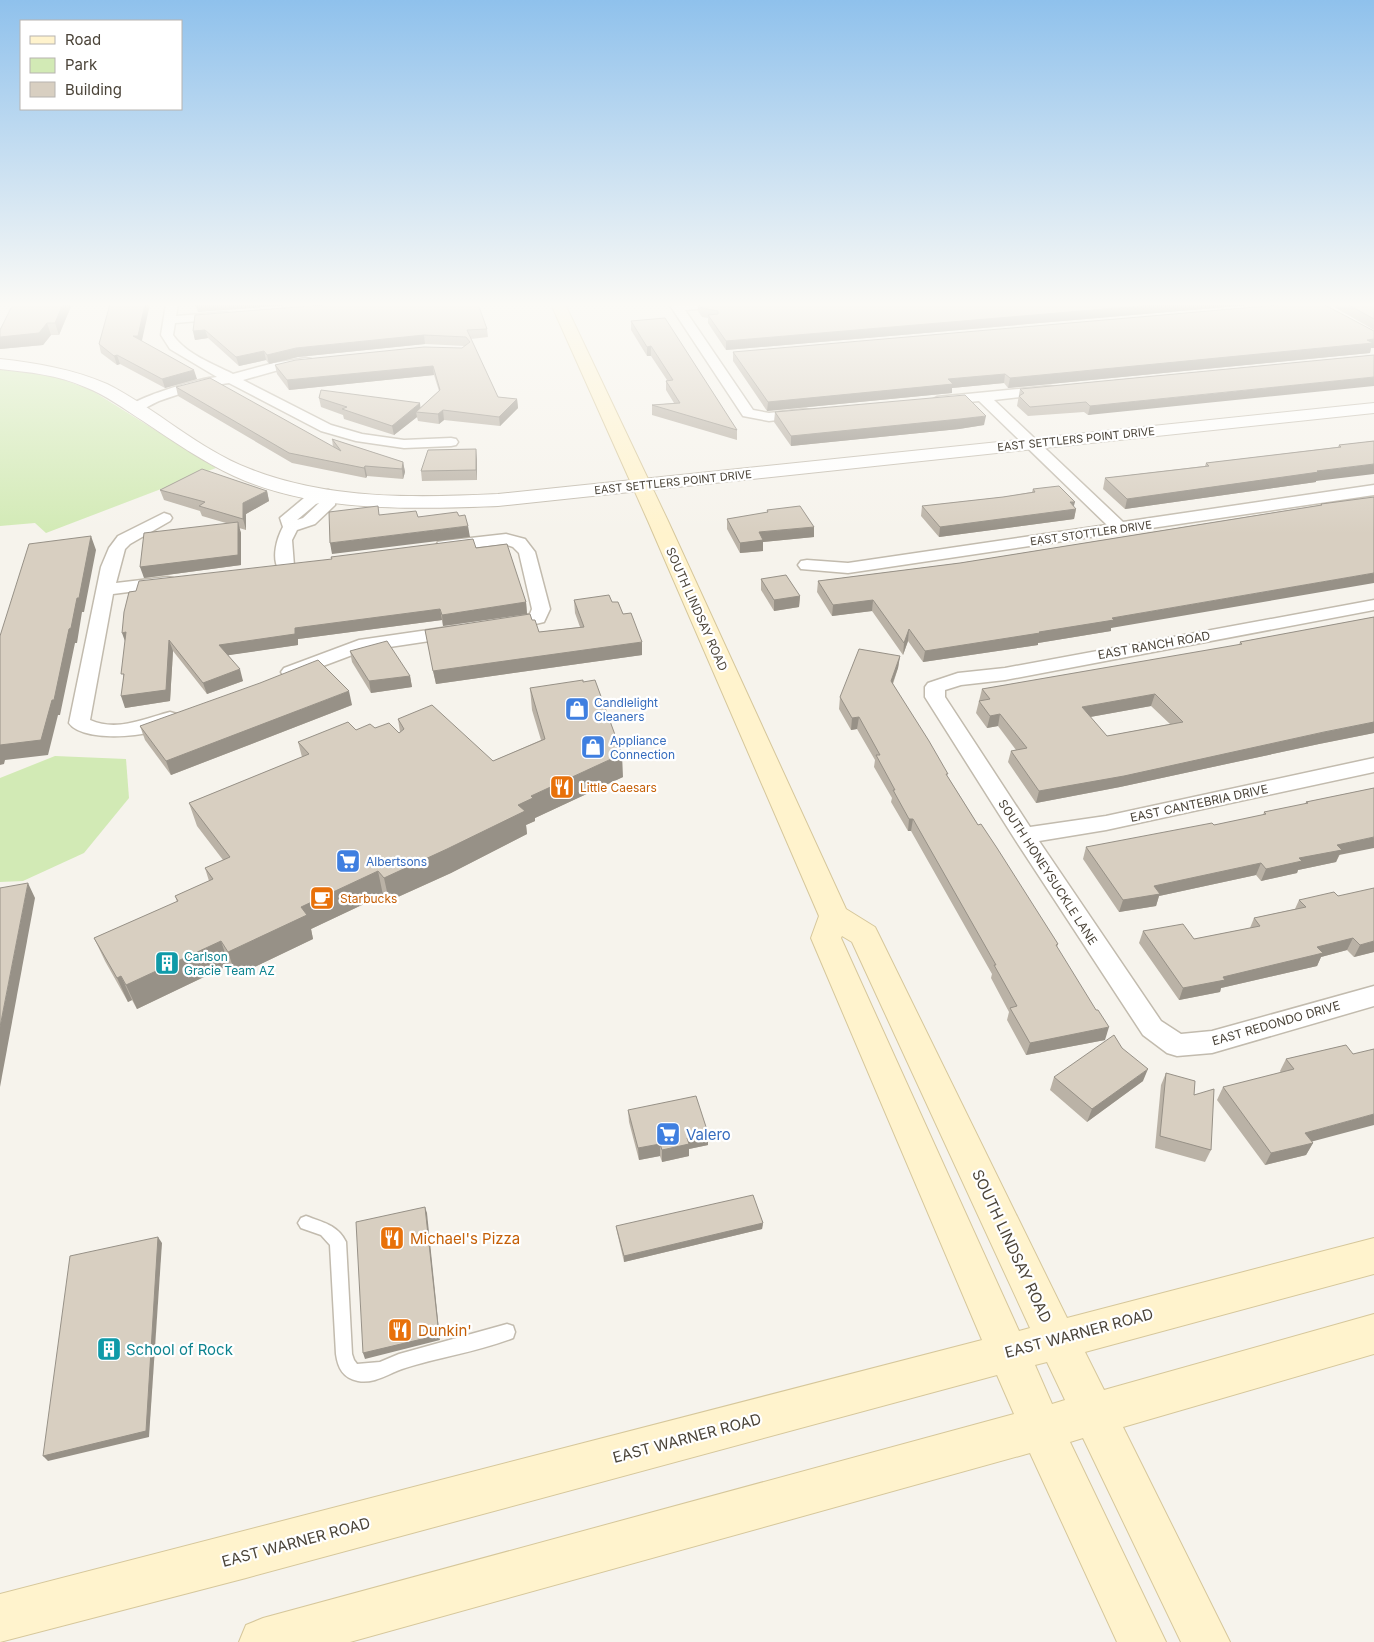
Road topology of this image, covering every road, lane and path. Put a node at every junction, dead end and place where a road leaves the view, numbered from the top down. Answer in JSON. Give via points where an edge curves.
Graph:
{"nodes":[{"id":1,"x":82,"y":381,"type":"edge"},
{"id":2,"x":229,"y":381,"type":"edge"},
{"id":3,"x":234,"y":381,"type":"edge"},
{"id":4,"x":594,"y":381,"type":"edge"},
{"id":5,"x":729,"y":381,"type":"edge"},
{"id":6,"x":1060,"y":389,"type":"edge"},
{"id":7,"x":982,"y":396,"type":"junction"},
{"id":8,"x":923,"y":402,"type":"edge"},
{"id":9,"x":134,"y":408,"type":"junction"},
{"id":10,"x":1374,"y":408,"type":"edge"},
{"id":11,"x":816,"y":412,"type":"edge"},
{"id":12,"x":451,"y":442,"type":"dead end"},
{"id":13,"x":1032,"y":444,"type":"junction"},
{"id":14,"x":642,"y":485,"type":"junction"},
{"id":15,"x":1374,"y":490,"type":"edge"},
{"id":16,"x":328,"y":495,"type":"junction"},
{"id":17,"x":164,"y":518,"type":"dead end"},
{"id":18,"x":1121,"y":529,"type":"junction"},
{"id":19,"x":431,"y":548,"type":"edge"},
{"id":20,"x":304,"y":564,"type":"edge"},
{"id":21,"x":807,"y":565,"type":"dead end"},
{"id":22,"x":285,"y":566,"type":"junction"},
{"id":23,"x":266,"y":569,"type":"edge"},
{"id":24,"x":181,"y":580,"type":"edge"},
{"id":25,"x":106,"y":590,"type":"junction"},
{"id":26,"x":1374,"y":605,"type":"edge"},
{"id":27,"x":276,"y":677,"type":"edge"},
{"id":28,"x":935,"y":687,"type":"joint"},
{"id":29,"x":184,"y":712,"type":"edge"},
{"id":30,"x":1374,"y":765,"type":"edge"},
{"id":31,"x":1024,"y":836,"type":"junction"},
{"id":32,"x":834,"y":916,"type":"junction"},
{"id":33,"x":1374,"y":996,"type":"edge"},
{"id":34,"x":1177,"y":1045,"type":"joint"},
{"id":35,"x":306,"y":1223,"type":"dead end"},
{"id":36,"x":1374,"y":1256,"type":"edge"},
{"id":37,"x":507,"y":1332,"type":"dead end"},
{"id":38,"x":1374,"y":1334,"type":"edge"},
{"id":39,"x":1056,"y":1339,"type":"junction"},
{"id":40,"x":1008,"y":1352,"type":"junction"},
{"id":41,"x":1093,"y":1414,"type":"junction"},
{"id":42,"x":1041,"y":1428,"type":"junction"},
{"id":43,"x":0,"y":1618,"type":"edge"},
{"id":44,"x":263,"y":1642,"type":"edge"},
{"id":45,"x":1142,"y":1642,"type":"edge"},
{"id":46,"x":1206,"y":1642,"type":"edge"}],
"edges":[{"from":1,"to":9,"type":"street","name":"EAST SETTLERS POINT DRIVE","via":[[102,388]]},
{"from":2,"to":9,"type":"street","via":[[222,387],[160,406]]},
{"from":3,"to":12,"type":"street","via":[[326,428],[361,438],[404,444]]},
{"from":4,"to":14,"type":"main road","name":"SOUTH LINDSAY ROAD"},
{"from":5,"to":11,"type":"street","via":[[748,413],[755,416]]},
{"from":6,"to":7,"type":"street"},
{"from":7,"to":8,"type":"street"},
{"from":7,"to":13,"type":"street"},
{"from":9,"to":16,"type":"street","name":"EAST SETTLERS POINT DRIVE","via":[[212,458],[244,474]]},
{"from":10,"to":13,"type":"street","name":"EAST SETTLERS POINT DRIVE"},
{"from":13,"to":14,"type":"street","name":"EAST SETTLERS POINT DRIVE"},
{"from":13,"to":18,"type":"street"},
{"from":14,"to":16,"type":"street","name":"EAST SETTLERS POINT DRIVE","via":[[462,502],[403,502]]},
{"from":14,"to":32,"type":"main road","name":"SOUTH LINDSAY ROAD"},
{"from":15,"to":18,"type":"street","name":"EAST STOTTLER DRIVE"},
{"from":16,"to":22,"type":"street","via":[[327,505],[309,521],[291,527],[284,540]]},
{"from":17,"to":25,"type":"street","via":[[124,540],[117,548]]},
{"from":18,"to":21,"type":"street","name":"EAST STOTTLER DRIVE","via":[[848,568]]},
{"from":19,"to":27,"type":"street","via":[[506,540],[519,543],[527,552],[541,609],[538,618],[359,646]]},
{"from":20,"to":22,"type":"street"},
{"from":22,"to":23,"type":"street"},
{"from":24,"to":25,"type":"street"},
{"from":25,"to":29,"type":"street","via":[[79,722],[91,730],[133,731]]},
{"from":26,"to":28,"type":"street","name":"EAST RANCH ROAD","via":[[1005,674],[958,679]]},
{"from":28,"to":31,"type":"street","name":"SOUTH HONEYSUCKLE LANE","via":[[935,697]]},
{"from":30,"to":31,"type":"street","name":"EAST CANTEBRIA DRIVE","via":[[1106,823]]},
{"from":31,"to":34,"type":"street","name":"SOUTH HONEYSUCKLE LANE","via":[[1152,1028]]},
{"from":32,"to":39,"type":"main road","name":"SOUTH LINDSAY ROAD","via":[[864,935]]},
{"from":32,"to":40,"type":"main road","via":[[826,938]]},
{"from":33,"to":34,"type":"street","name":"EAST REDONDO DRIVE","via":[[1212,1042]]},
{"from":35,"to":37,"type":"lane","via":[[326,1230],[338,1242],[344,1354],[346,1365],[354,1372],[384,1369]]},
{"from":36,"to":39,"type":"main road","name":"EAST WARNER ROAD"},
{"from":38,"to":41,"type":"main road"},
{"from":39,"to":40,"type":"main road","name":"EAST WARNER ROAD"},
{"from":39,"to":41,"type":"main road","name":"SOUTH LINDSAY ROAD"},
{"from":40,"to":42,"type":"main road"},
{"from":40,"to":43,"type":"main road","name":"EAST WARNER ROAD","via":[[246,1556]]},
{"from":41,"to":42,"type":"main road"},
{"from":41,"to":46,"type":"main road","name":"SOUTH LINDSAY ROAD"},
{"from":42,"to":44,"type":"main road"},
{"from":42,"to":45,"type":"main road"}]}
